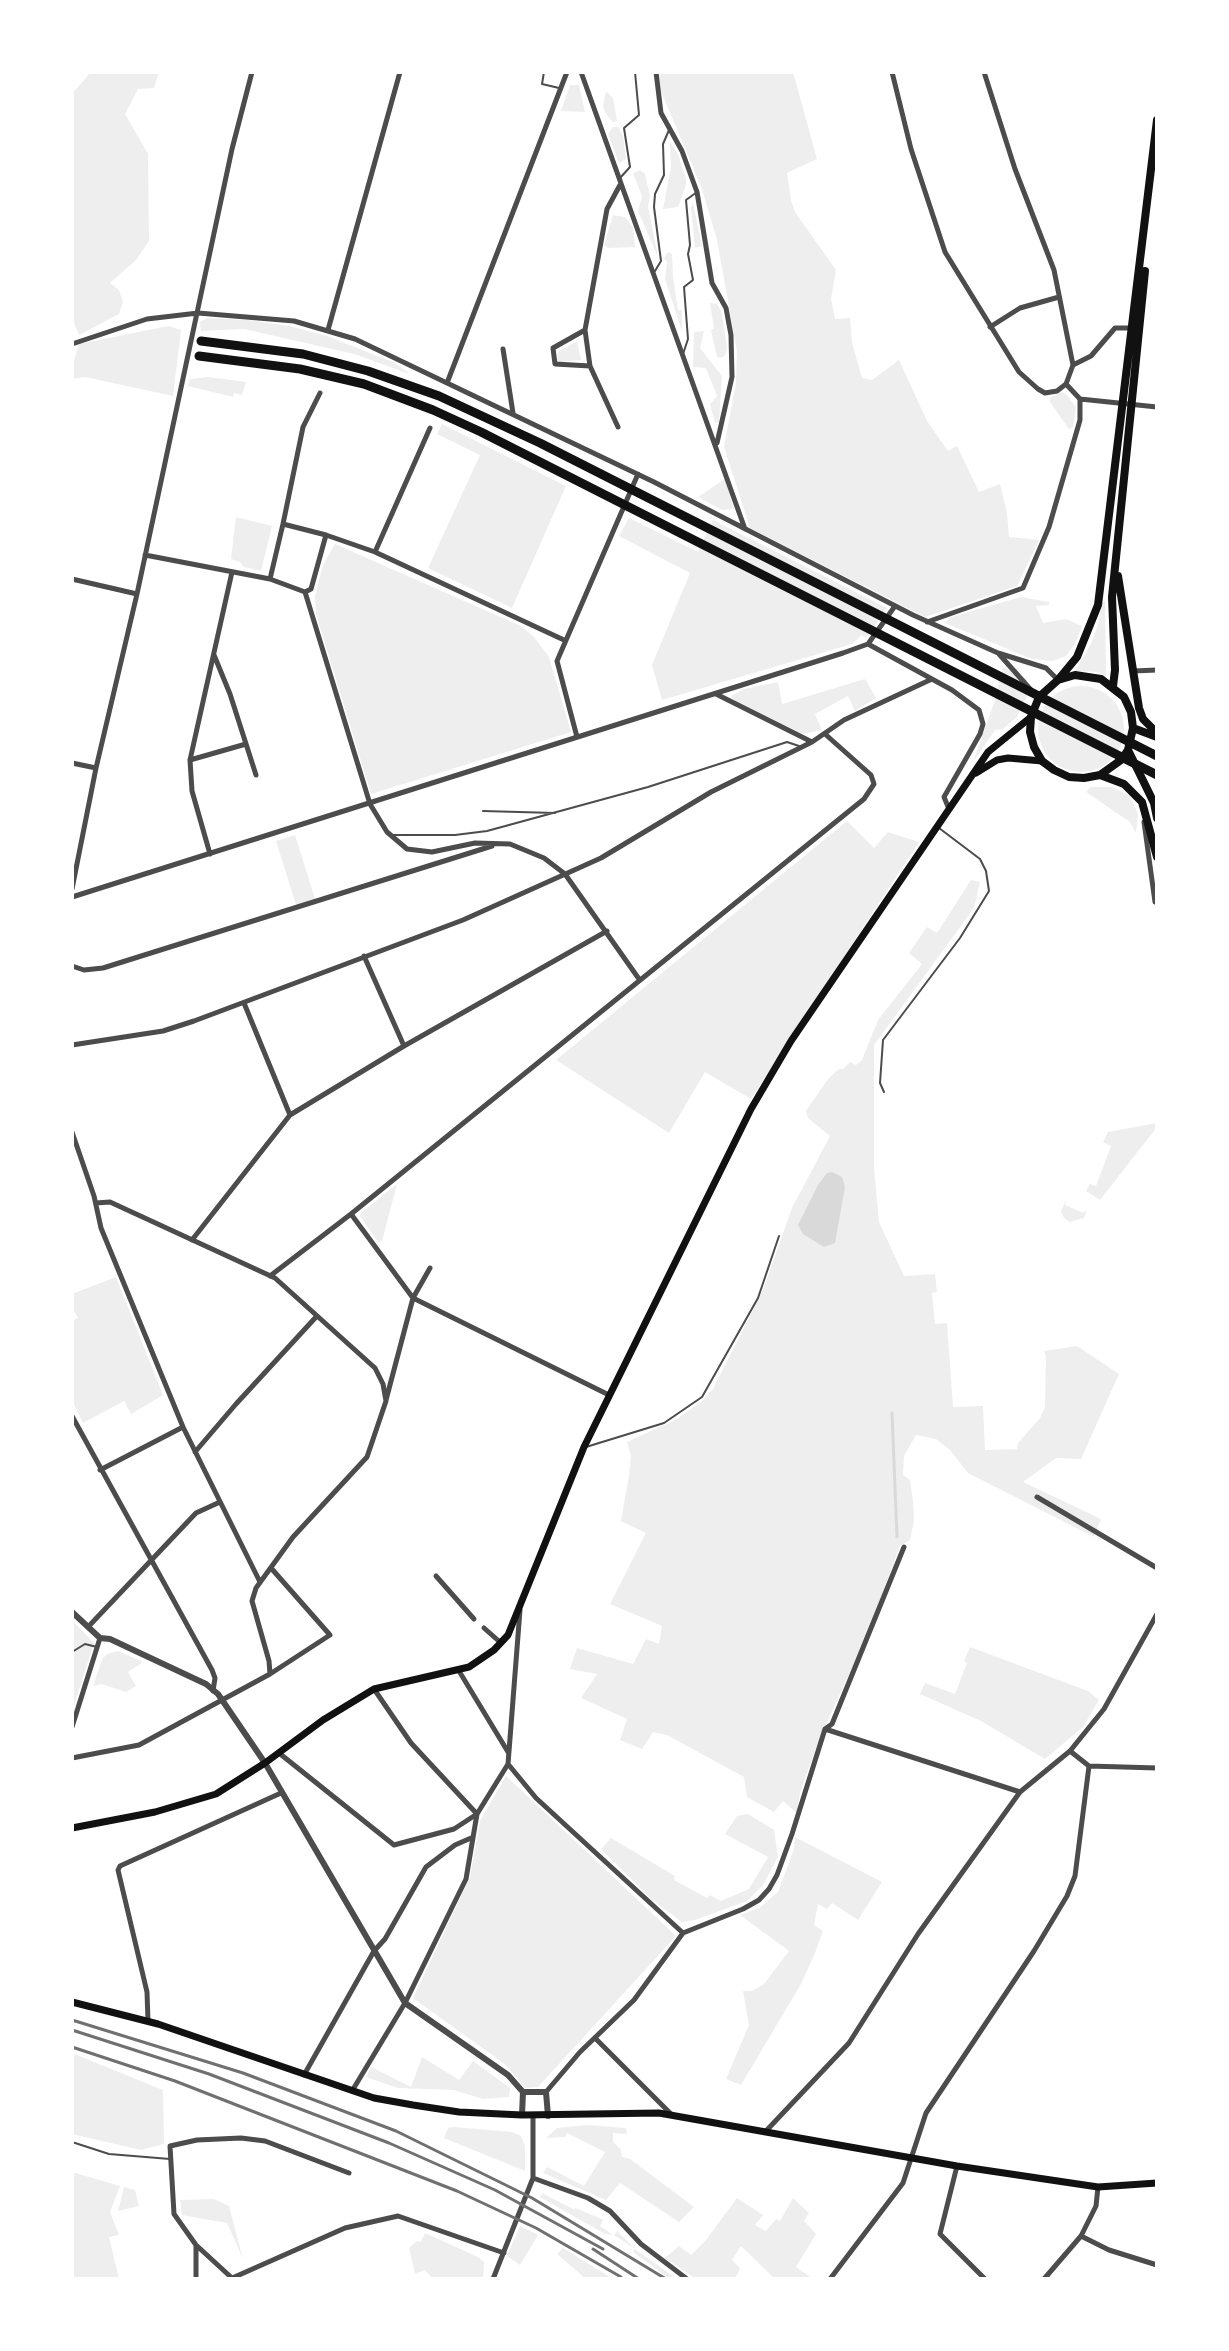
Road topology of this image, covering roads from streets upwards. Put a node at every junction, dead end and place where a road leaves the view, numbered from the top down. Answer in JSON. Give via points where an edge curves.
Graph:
{"nodes":[{"id":1,"x":252,"y":72,"type":"edge"},
{"id":2,"x":400,"y":72,"type":"edge"},
{"id":3,"x":567,"y":72,"type":"edge"},
{"id":4,"x":581,"y":72,"type":"edge"},
{"id":5,"x":656,"y":72,"type":"edge"},
{"id":6,"x":892,"y":72,"type":"edge"},
{"id":7,"x":984,"y":72,"type":"edge"},
{"id":8,"x":1157,"y":120,"type":"edge"},
{"id":9,"x":1157,"y":163,"type":"edge"},
{"id":10,"x":619,"y":183,"type":"junction"},
{"id":11,"x":1059,"y":297,"type":"junction"},
{"id":12,"x":198,"y":313,"type":"junction"},
{"id":13,"x":990,"y":327,"type":"junction"},
{"id":14,"x":1136,"y":328,"type":"junction"},
{"id":15,"x":328,"y":330,"type":"junction"},
{"id":16,"x":585,"y":330,"type":"junction"},
{"id":17,"x":201,"y":341,"type":"dead end"},
{"id":18,"x":72,"y":344,"type":"edge"},
{"id":19,"x":503,"y":349,"type":"dead end"},
{"id":20,"x":199,"y":356,"type":"dead end"},
{"id":21,"x":1073,"y":365,"type":"junction"},
{"id":22,"x":590,"y":366,"type":"junction"},
{"id":23,"x":447,"y":383,"type":"junction"},
{"id":24,"x":1066,"y":384,"type":"junction"},
{"id":25,"x":320,"y":393,"type":"dead end"},
{"id":26,"x":1080,"y":399,"type":"junction"},
{"id":27,"x":1122,"y":405,"type":"junction"},
{"id":28,"x":1132,"y":406,"type":"junction"},
{"id":29,"x":1157,"y":407,"type":"edge"},
{"id":30,"x":513,"y":412,"type":"junction"},
{"id":31,"x":618,"y":427,"type":"dead end"},
{"id":32,"x":430,"y":428,"type":"dead end"},
{"id":33,"x":716,"y":445,"type":"junction"},
{"id":34,"x":638,"y":474,"type":"junction"},
{"id":35,"x":283,"y":524,"type":"junction"},
{"id":36,"x":745,"y":529,"type":"junction"},
{"id":37,"x":326,"y":536,"type":"junction"},
{"id":38,"x":375,"y":552,"type":"junction"},
{"id":39,"x":145,"y":555,"type":"junction"},
{"id":40,"x":1116,"y":566,"type":"junction"},
{"id":41,"x":232,"y":572,"type":"junction"},
{"id":42,"x":72,"y":579,"type":"edge"},
{"id":43,"x":270,"y":579,"type":"junction"},
{"id":44,"x":305,"y":592,"type":"junction"},
{"id":45,"x":137,"y":594,"type":"junction"},
{"id":46,"x":895,"y":606,"type":"junction"},
{"id":47,"x":927,"y":622,"type":"junction"},
{"id":48,"x":564,"y":640,"type":"junction"},
{"id":49,"x":868,"y":644,"type":"junction"},
{"id":50,"x":998,"y":653,"type":"junction"},
{"id":51,"x":214,"y":654,"type":"junction"},
{"id":52,"x":1157,"y":670,"type":"edge"},
{"id":53,"x":1133,"y":671,"type":"junction"},
{"id":54,"x":932,"y":679,"type":"junction"},
{"id":55,"x":1058,"y":680,"type":"junction"},
{"id":56,"x":1113,"y":686,"type":"junction"},
{"id":57,"x":716,"y":694,"type":"junction"},
{"id":58,"x":1039,"y":697,"type":"junction"},
{"id":59,"x":1140,"y":708,"type":"junction"},
{"id":60,"x":1031,"y":717,"type":"junction"},
{"id":61,"x":1133,"y":724,"type":"junction"},
{"id":62,"x":1157,"y":732,"type":"edge"},
{"id":63,"x":825,"y":734,"type":"junction"},
{"id":64,"x":577,"y":737,"type":"junction"},
{"id":65,"x":1157,"y":737,"type":"edge"},
{"id":66,"x":812,"y":742,"type":"junction"},
{"id":67,"x":246,"y":744,"type":"junction"},
{"id":68,"x":1128,"y":748,"type":"junction"},
{"id":69,"x":1157,"y":749,"type":"edge"},
{"id":70,"x":1157,"y":756,"type":"edge"},
{"id":71,"x":190,"y":760,"type":"junction"},
{"id":72,"x":1042,"y":761,"type":"junction"},
{"id":73,"x":72,"y":763,"type":"edge"},
{"id":74,"x":96,"y":768,"type":"junction"},
{"id":75,"x":256,"y":775,"type":"dead end"},
{"id":76,"x":974,"y":775,"type":"junction"},
{"id":77,"x":1100,"y":775,"type":"junction"},
{"id":78,"x":1157,"y":775,"type":"edge"},
{"id":79,"x":1142,"y":802,"type":"junction"},
{"id":80,"x":370,"y":804,"type":"junction"},
{"id":81,"x":949,"y":809,"type":"junction"},
{"id":82,"x":1157,"y":818,"type":"edge"},
{"id":83,"x":510,"y":844,"type":"junction"},
{"id":84,"x":210,"y":854,"type":"junction"},
{"id":85,"x":1157,"y":857,"type":"edge"},
{"id":86,"x":565,"y":874,"type":"junction"},
{"id":87,"x":72,"y":889,"type":"edge"},
{"id":88,"x":72,"y":897,"type":"edge"},
{"id":89,"x":1155,"y":902,"type":"dead end"},
{"id":90,"x":607,"y":931,"type":"junction"},
{"id":91,"x":364,"y":956,"type":"junction"},
{"id":92,"x":72,"y":966,"type":"edge"},
{"id":93,"x":639,"y":979,"type":"junction"},
{"id":94,"x":244,"y":1003,"type":"junction"},
{"id":95,"x":72,"y":1045,"type":"edge"},
{"id":96,"x":404,"y":1046,"type":"junction"},
{"id":97,"x":290,"y":1115,"type":"junction"},
{"id":98,"x":72,"y":1132,"type":"edge"},
{"id":99,"x":96,"y":1203,"type":"junction"},
{"id":100,"x":351,"y":1214,"type":"junction"},
{"id":101,"x":192,"y":1240,"type":"junction"},
{"id":102,"x":430,"y":1268,"type":"dead end"},
{"id":103,"x":270,"y":1275,"type":"junction"},
{"id":104,"x":413,"y":1298,"type":"junction"},
{"id":105,"x":316,"y":1317,"type":"junction"},
{"id":106,"x":609,"y":1395,"type":"junction"},
{"id":107,"x":386,"y":1401,"type":"junction"},
{"id":108,"x":73,"y":1419,"type":"edge"},
{"id":109,"x":183,"y":1427,"type":"junction"},
{"id":110,"x":195,"y":1452,"type":"junction"},
{"id":111,"x":100,"y":1470,"type":"junction"},
{"id":112,"x":1037,"y":1497,"type":"dead end"},
{"id":113,"x":220,"y":1502,"type":"junction"},
{"id":114,"x":903,"y":1547,"type":"dead end"},
{"id":115,"x":151,"y":1560,"type":"junction"},
{"id":116,"x":271,"y":1568,"type":"junction"},
{"id":117,"x":1157,"y":1568,"type":"edge"},
{"id":118,"x":436,"y":1576,"type":"dead end"},
{"id":119,"x":260,"y":1582,"type":"junction"},
{"id":120,"x":520,"y":1606,"type":"junction"},
{"id":121,"x":72,"y":1612,"type":"edge"},
{"id":122,"x":1157,"y":1614,"type":"edge"},
{"id":123,"x":474,"y":1619,"type":"dead end"},
{"id":124,"x":88,"y":1627,"type":"junction"},
{"id":125,"x":484,"y":1628,"type":"dead end"},
{"id":126,"x":100,"y":1638,"type":"junction"},
{"id":127,"x":501,"y":1643,"type":"junction"},
{"id":128,"x":459,"y":1671,"type":"junction"},
{"id":129,"x":270,"y":1674,"type":"junction"},
{"id":130,"x":374,"y":1689,"type":"junction"},
{"id":131,"x":213,"y":1691,"type":"junction"},
{"id":132,"x":222,"y":1702,"type":"junction"},
{"id":133,"x":72,"y":1727,"type":"edge"},
{"id":134,"x":825,"y":1729,"type":"junction"},
{"id":135,"x":1070,"y":1751,"type":"junction"},
{"id":136,"x":279,"y":1753,"type":"junction"},
{"id":137,"x":509,"y":1754,"type":"junction"},
{"id":138,"x":72,"y":1758,"type":"edge"},
{"id":139,"x":265,"y":1763,"type":"junction"},
{"id":140,"x":508,"y":1764,"type":"junction"},
{"id":141,"x":1089,"y":1766,"type":"junction"},
{"id":142,"x":1157,"y":1768,"type":"edge"},
{"id":143,"x":1020,"y":1792,"type":"junction"},
{"id":144,"x":281,"y":1793,"type":"junction"},
{"id":145,"x":477,"y":1814,"type":"junction"},
{"id":146,"x":72,"y":1828,"type":"edge"},
{"id":147,"x":471,"y":1838,"type":"junction"},
{"id":148,"x":683,"y":1933,"type":"junction"},
{"id":149,"x":374,"y":1951,"type":"junction"},
{"id":150,"x":72,"y":2002,"type":"edge"},
{"id":151,"x":405,"y":2003,"type":"junction"},
{"id":152,"x":148,"y":2021,"type":"junction"},
{"id":153,"x":595,"y":2038,"type":"junction"},
{"id":154,"x":304,"y":2074,"type":"junction"},
{"id":155,"x":352,"y":2091,"type":"junction"},
{"id":156,"x":523,"y":2092,"type":"junction"},
{"id":157,"x":546,"y":2092,"type":"junction"},
{"id":158,"x":522,"y":2115,"type":"junction"},
{"id":159,"x":533,"y":2116,"type":"junction"},
{"id":160,"x":548,"y":2116,"type":"junction"},
{"id":161,"x":672,"y":2116,"type":"junction"},
{"id":162,"x":765,"y":2132,"type":"junction"},
{"id":163,"x":909,"y":2157,"type":"junction"},
{"id":164,"x":957,"y":2166,"type":"junction"},
{"id":165,"x":349,"y":2173,"type":"dead end"},
{"id":166,"x":533,"y":2178,"type":"junction"},
{"id":167,"x":1157,"y":2183,"type":"edge"},
{"id":168,"x":1098,"y":2187,"type":"junction"},
{"id":169,"x":1082,"y":2236,"type":"junction"},
{"id":170,"x":196,"y":2244,"type":"junction"},
{"id":171,"x":504,"y":2253,"type":"junction"},
{"id":172,"x":1157,"y":2265,"type":"edge"},
{"id":173,"x":196,"y":2279,"type":"edge"},
{"id":174,"x":232,"y":2279,"type":"edge"},
{"id":175,"x":493,"y":2279,"type":"edge"},
{"id":176,"x":687,"y":2279,"type":"edge"},
{"id":177,"x":830,"y":2279,"type":"edge"},
{"id":178,"x":985,"y":2279,"type":"edge"},
{"id":179,"x":1044,"y":2279,"type":"edge"}],
"edges":[{"from":1,"to":12,"type":"street"},
{"from":2,"to":15,"type":"street"},
{"from":3,"to":23,"type":"street"},
{"from":4,"to":10,"type":"street"},
{"from":5,"to":33,"type":"street","via":[[660,113],[697,192],[712,283],[726,308],[731,335],[732,377]]},
{"from":6,"to":13,"type":"street","via":[[911,149],[945,252]]},
{"from":7,"to":11,"type":"street","via":[[1015,169],[1054,270]]},
{"from":8,"to":14,"type":"main road"},
{"from":9,"to":14,"type":"main road"},
{"from":10,"to":16,"type":"street","via":[[607,209]]},
{"from":10,"to":33,"type":"street"},
{"from":11,"to":13,"type":"street","via":[[1020,308]]},
{"from":11,"to":21,"type":"street"},
{"from":12,"to":15,"type":"street","via":[[274,318]]},
{"from":12,"to":18,"type":"street","via":[[147,319]]},
{"from":12,"to":39,"type":"street"},
{"from":13,"to":24,"type":"street","via":[[1019,372],[1038,389],[1045,393],[1057,391]]},
{"from":14,"to":21,"type":"street","via":[[1115,328],[1092,356]]},
{"from":14,"to":27,"type":"main road"},
{"from":14,"to":28,"type":"main road"},
{"from":15,"to":23,"type":"street"},
{"from":16,"to":22,"type":"street"},
{"from":16,"to":22,"type":"street","via":[[553,348],[555,364]]},
{"from":17,"to":70,"type":"highway","via":[[303,354],[439,396],[540,443]]},
{"from":19,"to":30,"type":"street"},
{"from":20,"to":78,"type":"highway","via":[[300,369],[364,384],[433,410]]},
{"from":21,"to":24,"type":"street"},
{"from":22,"to":31,"type":"street"},
{"from":23,"to":30,"type":"street"},
{"from":24,"to":26,"type":"street"},
{"from":25,"to":35,"type":"street","via":[[303,427]]},
{"from":26,"to":27,"type":"street"},
{"from":26,"to":47,"type":"street","via":[[1080,420],[1049,527],[1023,588]]},
{"from":27,"to":28,"type":"street"},
{"from":27,"to":55,"type":"main road","via":[[1098,605],[1077,657]]},
{"from":28,"to":29,"type":"street"},
{"from":28,"to":40,"type":"main road"},
{"from":30,"to":34,"type":"street"},
{"from":32,"to":38,"type":"street"},
{"from":33,"to":36,"type":"street"},
{"from":34,"to":36,"type":"street"},
{"from":34,"to":48,"type":"street"},
{"from":35,"to":37,"type":"street"},
{"from":35,"to":43,"type":"street"},
{"from":36,"to":46,"type":"street"},
{"from":37,"to":38,"type":"street"},
{"from":37,"to":44,"type":"street","via":[[311,589]]},
{"from":38,"to":48,"type":"street"},
{"from":39,"to":41,"type":"street"},
{"from":39,"to":45,"type":"street"},
{"from":40,"to":53,"type":"main road"},
{"from":40,"to":56,"type":"main road","via":[[1112,597]]},
{"from":41,"to":43,"type":"street"},
{"from":41,"to":51,"type":"street"},
{"from":42,"to":45,"type":"street"},
{"from":43,"to":44,"type":"street"},
{"from":44,"to":80,"type":"street"},
{"from":45,"to":74,"type":"street"},
{"from":46,"to":47,"type":"street"},
{"from":46,"to":49,"type":"street"},
{"from":47,"to":50,"type":"street"},
{"from":48,"to":64,"type":"street","via":[[557,661]]},
{"from":49,"to":54,"type":"street"},
{"from":49,"to":57,"type":"street"},
{"from":50,"to":55,"type":"street","via":[[1046,668]]},
{"from":50,"to":58,"type":"street"},
{"from":51,"to":67,"type":"street"},
{"from":51,"to":71,"type":"street"},
{"from":52,"to":53,"type":"street"},
{"from":53,"to":59,"type":"main road"},
{"from":54,"to":63,"type":"street","via":[[844,720]]},
{"from":54,"to":81,"type":"street","via":[[979,711],[982,718],[980,734],[944,798]]},
{"from":55,"to":56,"type":"main road","via":[[1088,676]]},
{"from":55,"to":58,"type":"main road"},
{"from":56,"to":61,"type":"main road","via":[[1124,697]]},
{"from":57,"to":64,"type":"street"},
{"from":57,"to":66,"type":"street"},
{"from":58,"to":60,"type":"main road"},
{"from":59,"to":61,"type":"main road"},
{"from":59,"to":62,"type":"main road","via":[[1143,719]]},
{"from":60,"to":72,"type":"main road","via":[[1030,732]]},
{"from":60,"to":76,"type":"main road","via":[[994,747]]},
{"from":61,"to":65,"type":"main road"},
{"from":61,"to":68,"type":"main road"},
{"from":63,"to":66,"type":"street"},
{"from":63,"to":93,"type":"street","via":[[871,776],[874,784],[864,799]]},
{"from":64,"to":80,"type":"street"},
{"from":66,"to":86,"type":"street","via":[[711,792],[601,858]]},
{"from":67,"to":71,"type":"street"},
{"from":67,"to":75,"type":"street"},
{"from":68,"to":69,"type":"highway"},
{"from":68,"to":77,"type":"main road","via":[[1111,769]]},
{"from":68,"to":82,"type":"main road"},
{"from":71,"to":84,"type":"street","via":[[190,784]]},
{"from":72,"to":76,"type":"main road","via":[[996,760]]},
{"from":72,"to":77,"type":"main road","via":[[1069,777]]},
{"from":73,"to":74,"type":"street"},
{"from":74,"to":87,"type":"street"},
{"from":76,"to":81,"type":"main road"},
{"from":77,"to":79,"type":"main road","via":[[1124,784]]},
{"from":79,"to":85,"type":"main road"},
{"from":79,"to":89,"type":"street"},
{"from":80,"to":83,"type":"street","via":[[390,835],[407,849],[432,852],[475,843]]},
{"from":80,"to":84,"type":"street"},
{"from":81,"to":106,"type":"main road","via":[[791,1041],[751,1110]]},
{"from":83,"to":86,"type":"street","via":[[544,858]]},
{"from":83,"to":92,"type":"street","via":[[484,847],[103,968],[84,970]]},
{"from":84,"to":88,"type":"street"},
{"from":86,"to":90,"type":"street"},
{"from":86,"to":91,"type":"street","via":[[463,920]]},
{"from":90,"to":93,"type":"street"},
{"from":90,"to":96,"type":"street"},
{"from":91,"to":94,"type":"street"},
{"from":91,"to":96,"type":"street"},
{"from":93,"to":100,"type":"street"},
{"from":94,"to":95,"type":"street","via":[[163,1031]]},
{"from":94,"to":97,"type":"street"},
{"from":96,"to":97,"type":"street"},
{"from":97,"to":101,"type":"street"},
{"from":98,"to":99,"type":"street"},
{"from":99,"to":101,"type":"street","via":[[110,1203]]},
{"from":99,"to":109,"type":"street","via":[[101,1228]]},
{"from":100,"to":103,"type":"street"},
{"from":100,"to":104,"type":"street"},
{"from":101,"to":103,"type":"street"},
{"from":102,"to":104,"type":"street"},
{"from":103,"to":105,"type":"street"},
{"from":104,"to":106,"type":"street"},
{"from":104,"to":107,"type":"street"},
{"from":105,"to":107,"type":"street","via":[[375,1368]]},
{"from":105,"to":110,"type":"street"},
{"from":106,"to":120,"type":"main road"},
{"from":107,"to":116,"type":"street","via":[[368,1457],[293,1537]]},
{"from":108,"to":111,"type":"street"},
{"from":109,"to":110,"type":"street"},
{"from":109,"to":111,"type":"street"},
{"from":110,"to":113,"type":"street"},
{"from":111,"to":115,"type":"street"},
{"from":112,"to":117,"type":"street"},
{"from":113,"to":115,"type":"street","via":[[196,1513]]},
{"from":113,"to":119,"type":"street"},
{"from":114,"to":134,"type":"street","via":[[832,1724]]},
{"from":115,"to":124,"type":"street"},
{"from":115,"to":131,"type":"street","via":[[212,1670]]},
{"from":116,"to":119,"type":"street"},
{"from":116,"to":129,"type":"street","via":[[330,1635]]},
{"from":118,"to":123,"type":"street"},
{"from":119,"to":129,"type":"street","via":[[252,1601]]},
{"from":120,"to":127,"type":"main road"},
{"from":120,"to":137,"type":"street"},
{"from":121,"to":124,"type":"street"},
{"from":122,"to":135,"type":"street","via":[[1104,1709]]},
{"from":124,"to":126,"type":"street"},
{"from":125,"to":127,"type":"street"},
{"from":126,"to":131,"type":"street","via":[[110,1639],[206,1684]]},
{"from":126,"to":133,"type":"street"},
{"from":127,"to":128,"type":"main road"},
{"from":128,"to":130,"type":"main road"},
{"from":128,"to":137,"type":"street"},
{"from":129,"to":132,"type":"street"},
{"from":130,"to":136,"type":"main road"},
{"from":130,"to":145,"type":"street","via":[[411,1743]]},
{"from":131,"to":132,"type":"street"},
{"from":132,"to":138,"type":"street","via":[[139,1745]]},
{"from":132,"to":139,"type":"street"},
{"from":134,"to":143,"type":"street"},
{"from":134,"to":148,"type":"street","via":[[792,1834],[769,1889],[743,1909]]},
{"from":135,"to":141,"type":"street"},
{"from":135,"to":143,"type":"street"},
{"from":136,"to":139,"type":"main road"},
{"from":136,"to":145,"type":"street","via":[[394,1845],[454,1829]]},
{"from":137,"to":140,"type":"street"},
{"from":139,"to":144,"type":"street"},
{"from":139,"to":146,"type":"main road","via":[[216,1794],[155,1812]]},
{"from":140,"to":145,"type":"street"},
{"from":140,"to":148,"type":"street","via":[[536,1798]]},
{"from":141,"to":142,"type":"street"},
{"from":141,"to":163,"type":"street","via":[[1075,1876],[1067,1896],[926,2112]]},
{"from":143,"to":162,"type":"street","via":[[918,1934],[849,2043]]},
{"from":144,"to":149,"type":"street"},
{"from":144,"to":152,"type":"street","via":[[120,1866],[147,1992]]},
{"from":145,"to":147,"type":"street"},
{"from":147,"to":149,"type":"street","via":[[426,1867],[385,1939]]},
{"from":147,"to":151,"type":"street","via":[[466,1879]]},
{"from":148,"to":153,"type":"street","via":[[634,2000]]},
{"from":149,"to":151,"type":"street"},
{"from":149,"to":154,"type":"street"},
{"from":150,"to":152,"type":"main road"},
{"from":151,"to":155,"type":"street"},
{"from":151,"to":156,"type":"street","via":[[508,2075]]},
{"from":152,"to":154,"type":"main road"},
{"from":153,"to":157,"type":"street"},
{"from":153,"to":161,"type":"street"},
{"from":154,"to":155,"type":"main road"},
{"from":155,"to":158,"type":"main road","via":[[459,2112]]},
{"from":156,"to":157,"type":"street"},
{"from":156,"to":158,"type":"street"},
{"from":157,"to":160,"type":"street"},
{"from":158,"to":159,"type":"main road"},
{"from":159,"to":160,"type":"main road"},
{"from":159,"to":166,"type":"street"},
{"from":160,"to":161,"type":"main road"},
{"from":161,"to":162,"type":"main road"},
{"from":162,"to":163,"type":"main road"},
{"from":163,"to":164,"type":"main road"},
{"from":163,"to":177,"type":"street","via":[[903,2183]]},
{"from":164,"to":168,"type":"main road"},
{"from":164,"to":178,"type":"street","via":[[940,2234]]},
{"from":165,"to":170,"type":"street","via":[[265,2141],[201,2140],[170,2146],[174,2214]]},
{"from":166,"to":171,"type":"street"},
{"from":166,"to":176,"type":"street","via":[[588,2198],[610,2211],[641,2244]]},
{"from":167,"to":168,"type":"main road"},
{"from":168,"to":169,"type":"street","via":[[1096,2206]]},
{"from":169,"to":172,"type":"street","via":[[1109,2250]]},
{"from":169,"to":179,"type":"street"},
{"from":170,"to":173,"type":"street"},
{"from":170,"to":174,"type":"street"},
{"from":171,"to":174,"type":"street","via":[[398,2216],[345,2228]]},
{"from":171,"to":175,"type":"street"}]}
